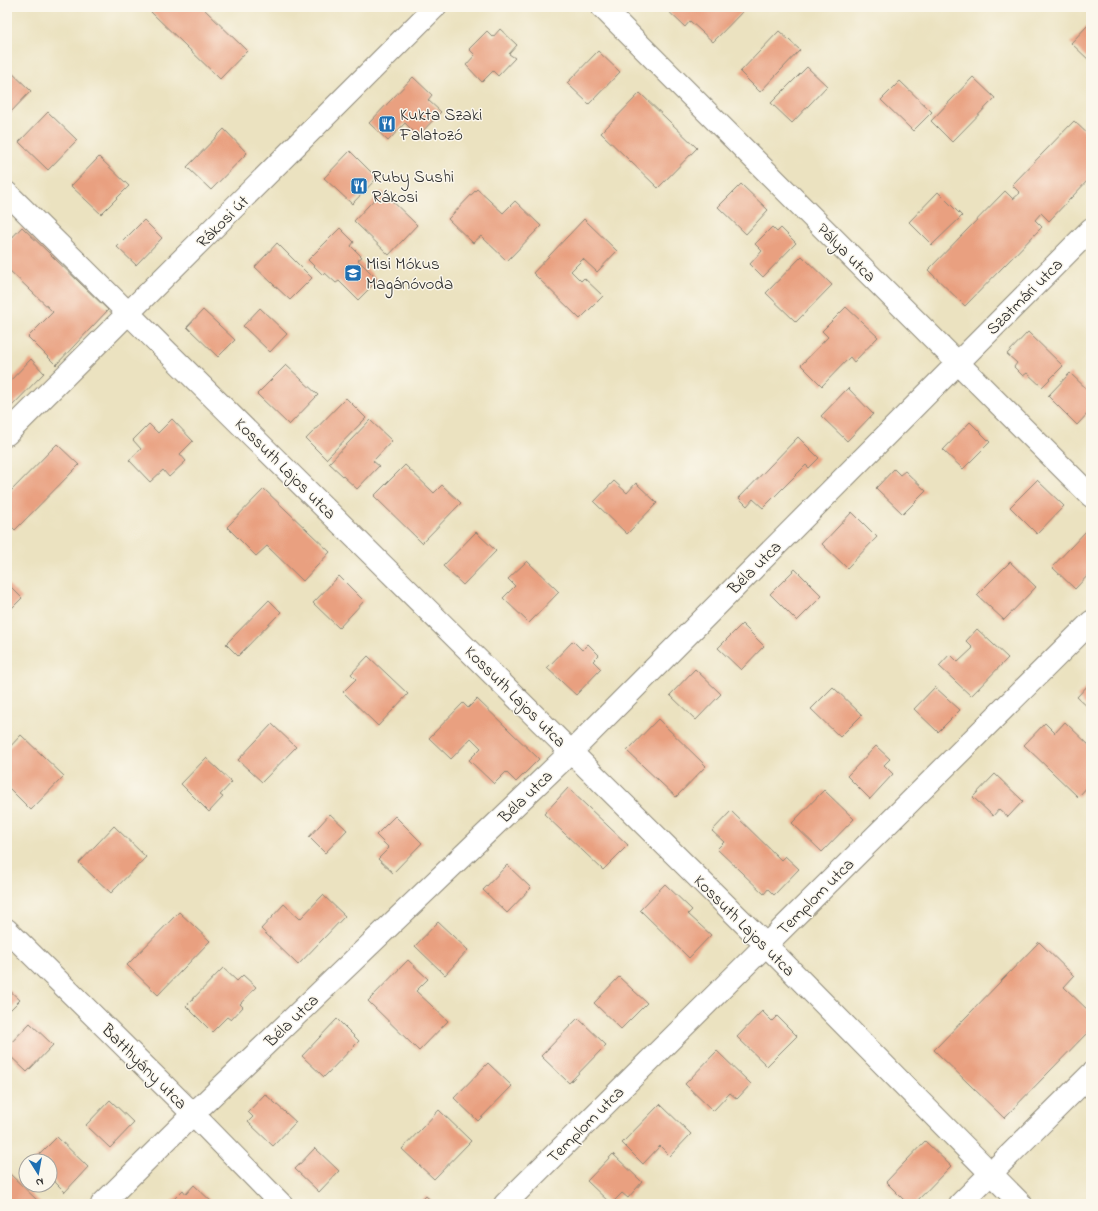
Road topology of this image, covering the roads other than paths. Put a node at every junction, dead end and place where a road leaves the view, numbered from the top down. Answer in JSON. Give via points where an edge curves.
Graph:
{"nodes":[{"id":1,"x":435,"y":7,"type":"edge"},
{"id":2,"x":602,"y":7,"type":"edge"},
{"id":3,"x":7,"y":193,"type":"edge"},
{"id":4,"x":1091,"y":229,"type":"edge"},
{"id":5,"x":130,"y":313,"type":"junction"},
{"id":6,"x":957,"y":362,"type":"junction"},
{"id":7,"x":7,"y":434,"type":"edge"},
{"id":8,"x":1091,"y":496,"type":"edge"},
{"id":9,"x":1091,"y":622,"type":"edge"},
{"id":10,"x":571,"y":752,"type":"junction"},
{"id":11,"x":7,"y":930,"type":"edge"},
{"id":12,"x":766,"y":945,"type":"junction"},
{"id":13,"x":1091,"y":1074,"type":"edge"},
{"id":14,"x":193,"y":1114,"type":"junction"},
{"id":15,"x":990,"y":1174,"type":"junction"},
{"id":16,"x":102,"y":1204,"type":"edge"},
{"id":17,"x":281,"y":1204,"type":"edge"},
{"id":18,"x":505,"y":1204,"type":"edge"},
{"id":19,"x":960,"y":1204,"type":"edge"},
{"id":20,"x":1021,"y":1204,"type":"edge"}],
"edges":[{"from":1,"to":5,"type":"street","name":"Rákosi út"},
{"from":2,"to":6,"type":"street","name":"Pálya utca"},
{"from":3,"to":5,"type":"street","name":"Kossuth Lajos utca"},
{"from":4,"to":6,"type":"street","name":"Szatmári utca"},
{"from":5,"to":7,"type":"street","name":"Rákosi út"},
{"from":5,"to":10,"type":"street","name":"Kossuth Lajos utca"},
{"from":6,"to":8,"type":"street","name":"Pálya utca"},
{"from":6,"to":10,"type":"street","name":"Béla utca"},
{"from":9,"to":12,"type":"street","name":"Templom utca"},
{"from":10,"to":12,"type":"street","name":"Kossuth Lajos utca"},
{"from":10,"to":14,"type":"street","name":"Béla utca"},
{"from":11,"to":14,"type":"street","name":"Batthyány utca"},
{"from":12,"to":15,"type":"street","name":"Kossuth Lajos utca"},
{"from":12,"to":18,"type":"street","name":"Templom utca"},
{"from":13,"to":15,"type":"street"},
{"from":14,"to":16,"type":"street","name":"Béla utca"},
{"from":14,"to":17,"type":"street","name":"Batthyány utca"},
{"from":15,"to":19,"type":"street"},
{"from":15,"to":20,"type":"street","name":"Kossuth Lajos utca"}]}
